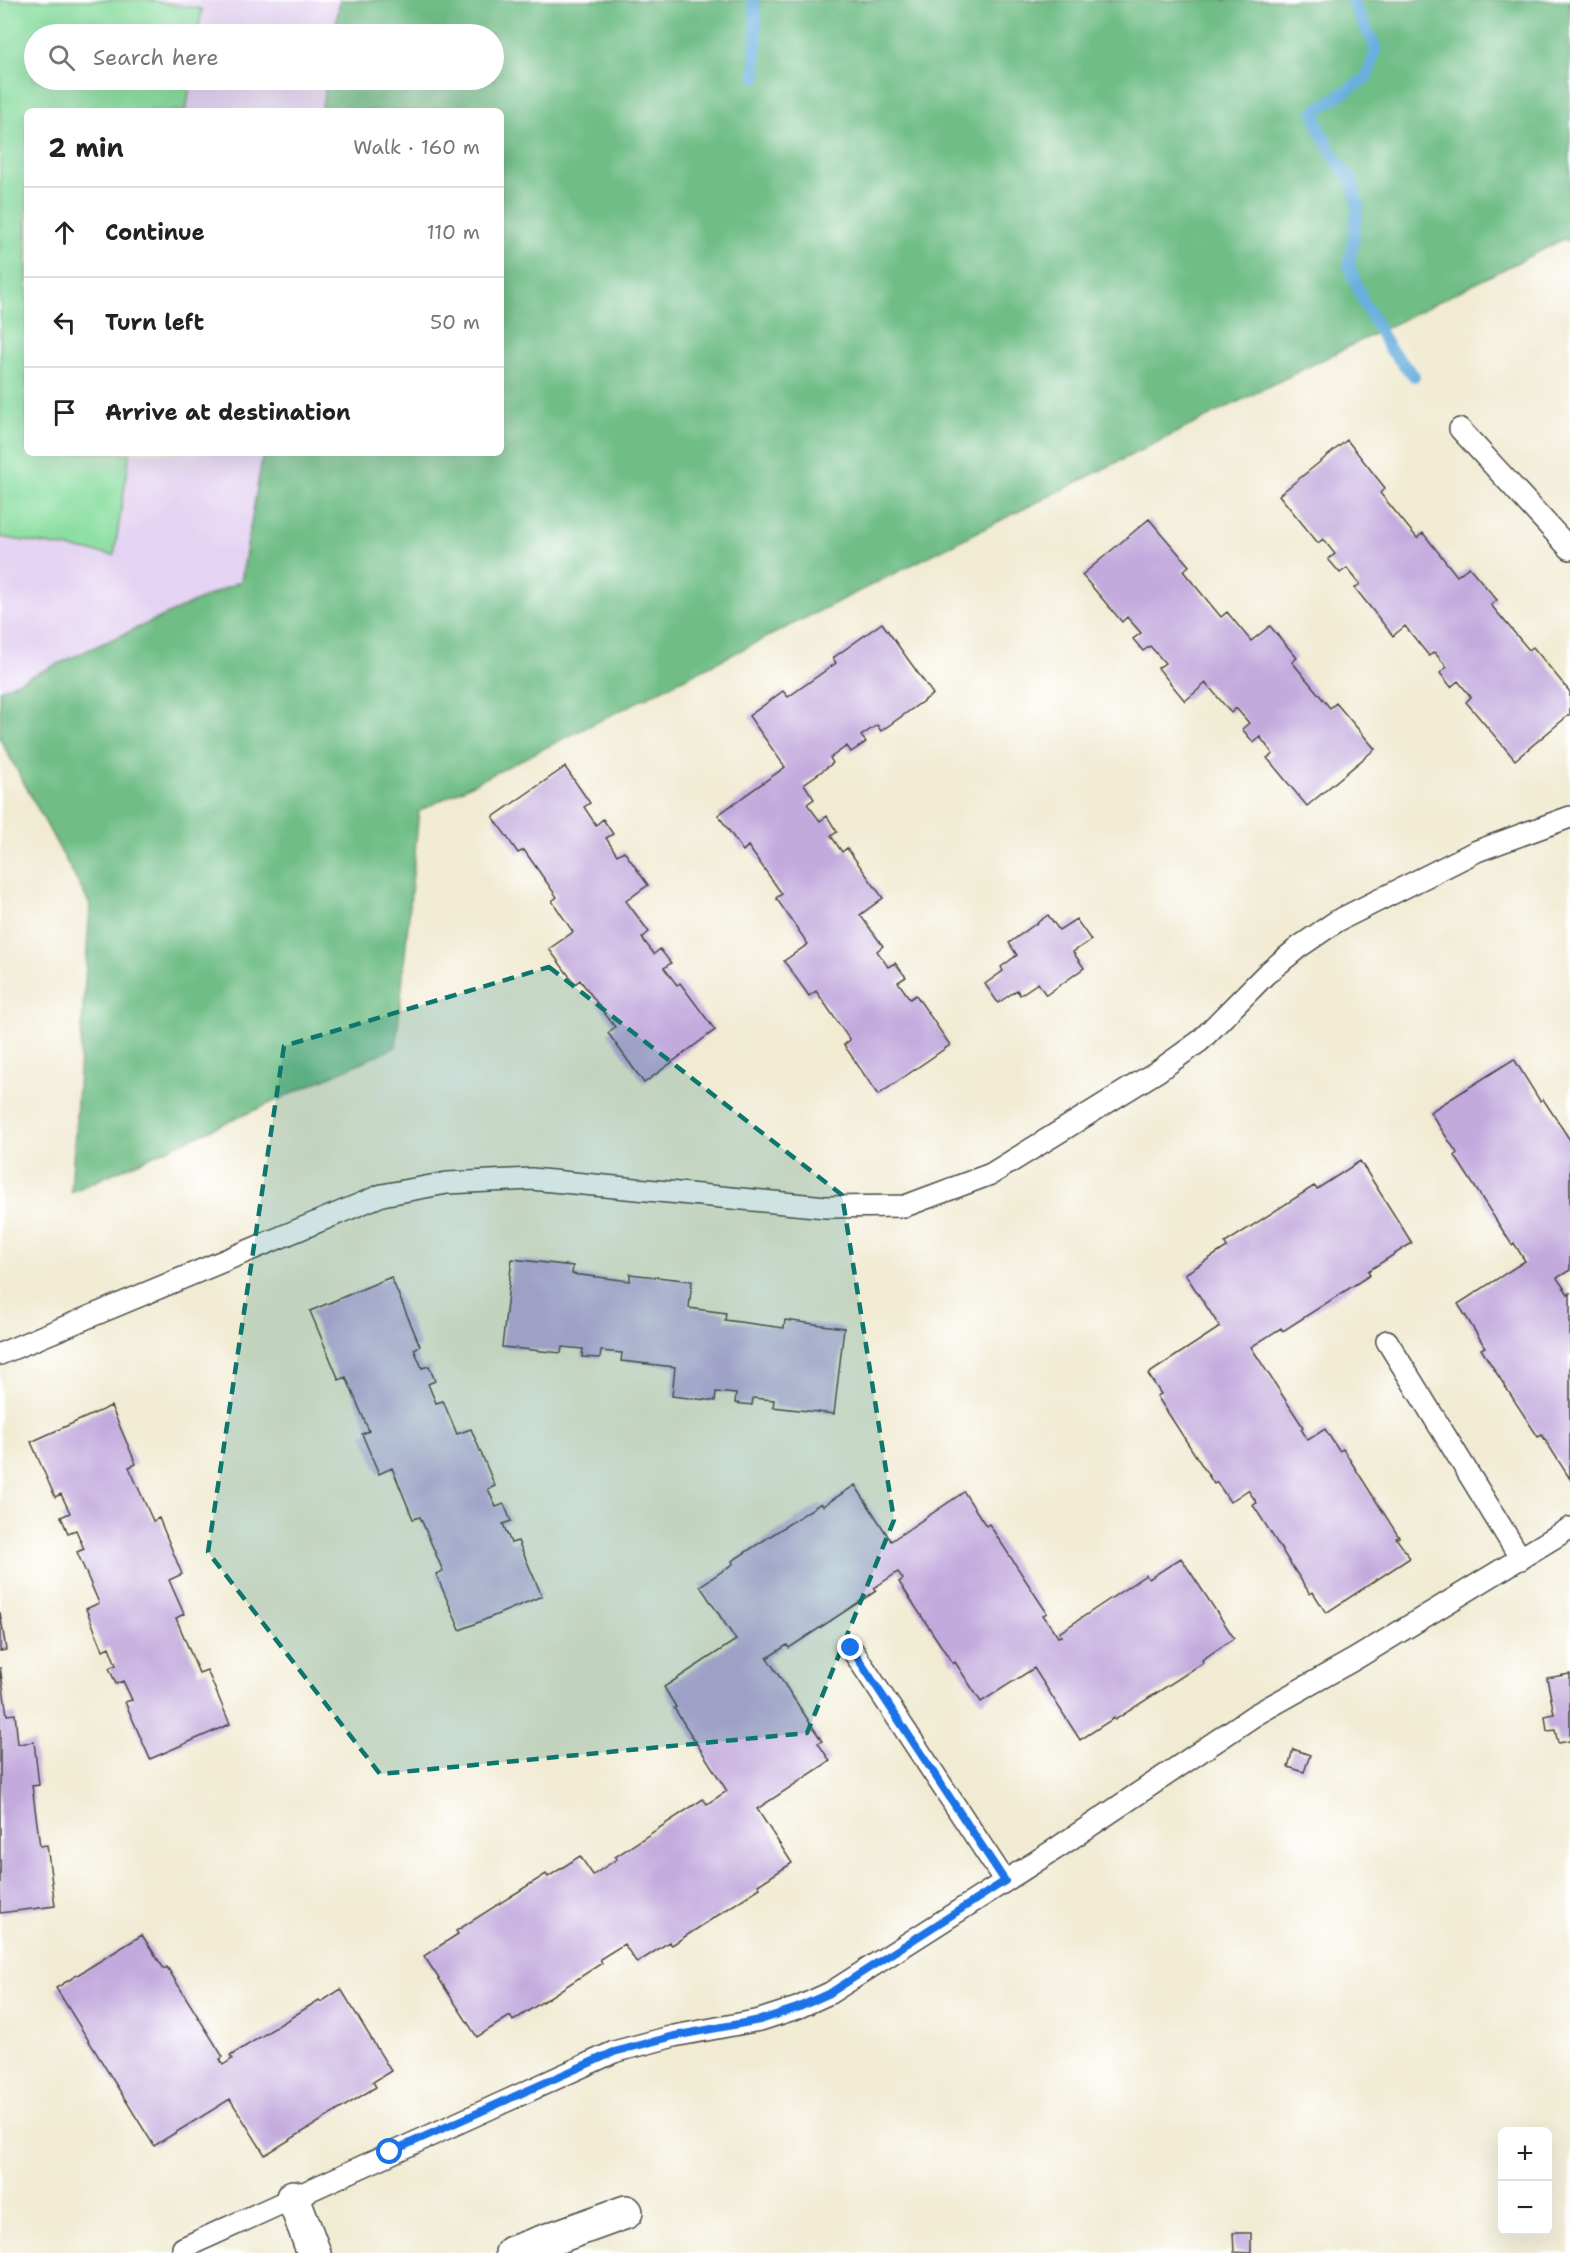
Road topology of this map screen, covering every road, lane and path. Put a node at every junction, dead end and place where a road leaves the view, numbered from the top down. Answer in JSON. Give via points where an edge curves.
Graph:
{"nodes":[{"id":1,"x":1460,"y":429,"type":"dead end"},
{"id":2,"x":1570,"y":549,"type":"edge"},
{"id":3,"x":1570,"y":817,"type":"edge"},
{"id":4,"x":1387,"y":1341,"type":"dead end"},
{"id":5,"x":0,"y":1354,"type":"edge"},
{"id":6,"x":1570,"y":1528,"type":"edge"},
{"id":7,"x":1521,"y":1559,"type":"junction"},
{"id":8,"x":851,"y":1648,"type":"dead end"},
{"id":9,"x":1005,"y":1881,"type":"junction"},
{"id":10,"x":293,"y":2197,"type":"junction"},
{"id":11,"x":626,"y":2212,"type":"dead end"},
{"id":12,"x":183,"y":2248,"type":"dead end"},
{"id":13,"x":314,"y":2253,"type":"edge"},
{"id":14,"x":512,"y":2253,"type":"edge"}],
"edges":[{"from":1,"to":2,"type":"lane"},
{"from":3,"to":5,"type":"lane","via":[[1477,851],[1337,921],[1265,975],[1200,1041],[1158,1071],[991,1174],[905,1206],[826,1207],[531,1179],[447,1183],[382,1195]]},
{"from":4,"to":7,"type":"lane"},
{"from":6,"to":7,"type":"lane"},
{"from":7,"to":9,"type":"lane","via":[[1255,1715]]},
{"from":8,"to":9,"type":"lane"},
{"from":9,"to":10,"type":"lane","via":[[819,1998],[760,2020],[614,2052]]},
{"from":10,"to":12,"type":"lane"},
{"from":10,"to":13,"type":"street"},
{"from":11,"to":14,"type":"street"}]}
